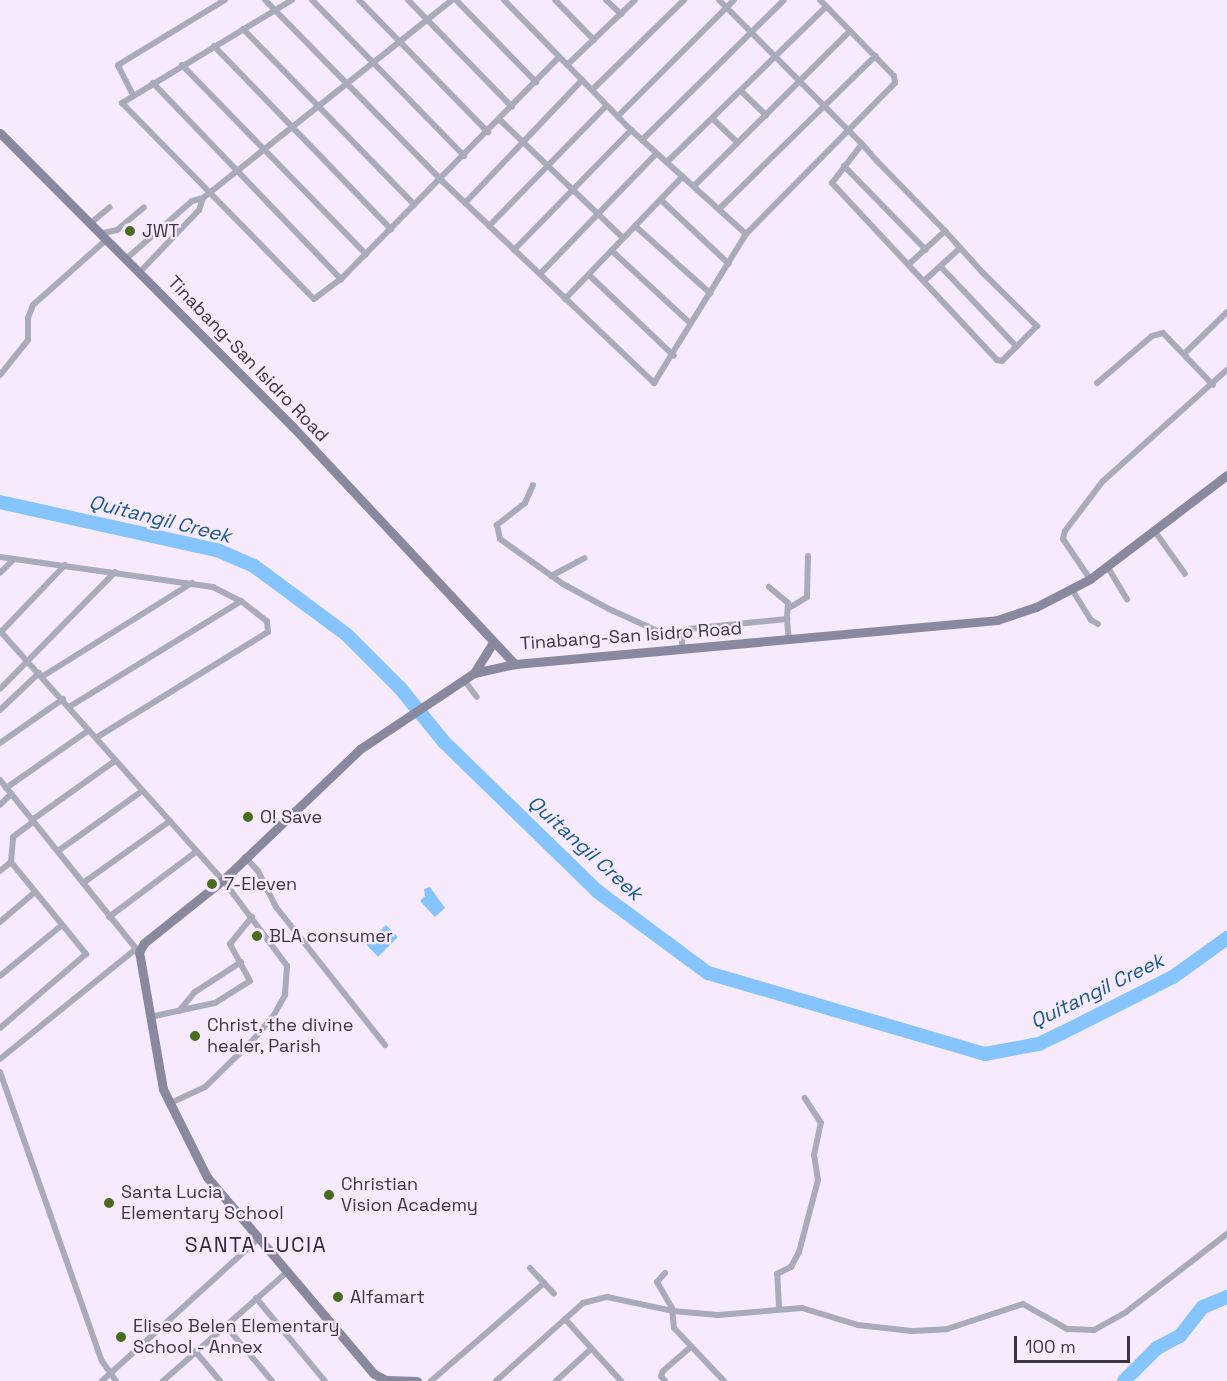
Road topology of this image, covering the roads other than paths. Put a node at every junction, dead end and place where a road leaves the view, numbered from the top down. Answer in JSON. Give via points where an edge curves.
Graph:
{"nodes":[{"id":1,"x":225,"y":0,"type":"edge"},
{"id":2,"x":266,"y":0,"type":"edge"},
{"id":3,"x":292,"y":0,"type":"edge"},
{"id":4,"x":312,"y":0,"type":"edge"},
{"id":5,"x":359,"y":0,"type":"edge"},
{"id":6,"x":408,"y":0,"type":"edge"},
{"id":7,"x":454,"y":0,"type":"edge"},
{"id":8,"x":504,"y":0,"type":"edge"},
{"id":9,"x":555,"y":0,"type":"edge"},
{"id":10,"x":606,"y":0,"type":"edge"},
{"id":11,"x":635,"y":0,"type":"edge"},
{"id":12,"x":684,"y":0,"type":"edge"},
{"id":13,"x":719,"y":0,"type":"edge"},
{"id":14,"x":734,"y":0,"type":"edge"},
{"id":15,"x":784,"y":0,"type":"edge"},
{"id":16,"x":820,"y":0,"type":"edge"},
{"id":17,"x":726,"y":7,"type":"junction"},
{"id":18,"x":826,"y":7,"type":"junction"},
{"id":19,"x":275,"y":11,"type":"junction"},
{"id":20,"x":621,"y":14,"type":"junction"},
{"id":21,"x":427,"y":19,"type":"junction"},
{"id":22,"x":243,"y":29,"type":"junction"},
{"id":23,"x":850,"y":31,"type":"junction"},
{"id":24,"x":751,"y":32,"type":"junction"},
{"id":25,"x":594,"y":40,"type":"junction"},
{"id":26,"x":400,"y":42,"type":"junction"},
{"id":27,"x":214,"y":46,"type":"junction"},
{"id":28,"x":875,"y":56,"type":"junction"},
{"id":29,"x":559,"y":57,"type":"junction"},
{"id":30,"x":775,"y":57,"type":"junction"},
{"id":31,"x":373,"y":64,"type":"junction"},
{"id":32,"x":182,"y":65,"type":"junction"},
{"id":33,"x":567,"y":65,"type":"junction"},
{"id":34,"x":582,"y":80,"type":"junction"},
{"id":35,"x":536,"y":82,"type":"junction"},
{"id":36,"x":800,"y":82,"type":"junction"},
{"id":37,"x":153,"y":83,"type":"junction"},
{"id":38,"x":344,"y":83,"type":"junction"},
{"id":39,"x":592,"y":90,"type":"junction"},
{"id":40,"x":741,"y":91,"type":"junction"},
{"id":41,"x":132,"y":93,"type":"junction"},
{"id":42,"x":318,"y":106,"type":"junction"},
{"id":43,"x":606,"y":106,"type":"junction"},
{"id":44,"x":824,"y":106,"type":"junction"},
{"id":45,"x":512,"y":107,"type":"junction"},
{"id":46,"x":765,"y":115,"type":"junction"},
{"id":47,"x":618,"y":117,"type":"junction"},
{"id":48,"x":713,"y":119,"type":"junction"},
{"id":49,"x":500,"y":120,"type":"junction"},
{"id":50,"x":291,"y":127,"type":"junction"},
{"id":51,"x":631,"y":130,"type":"junction"},
{"id":52,"x":848,"y":130,"type":"junction"},
{"id":53,"x":488,"y":132,"type":"junction"},
{"id":54,"x":0,"y":133,"type":"edge"},
{"id":55,"x":642,"y":140,"type":"junction"},
{"id":56,"x":737,"y":142,"type":"junction"},
{"id":57,"x":524,"y":144,"type":"junction"},
{"id":58,"x":862,"y":144,"type":"junction"},
{"id":59,"x":263,"y":149,"type":"junction"},
{"id":60,"x":656,"y":154,"type":"junction"},
{"id":61,"x":464,"y":156,"type":"junction"},
{"id":62,"x":667,"y":162,"type":"junction"},
{"id":63,"x":844,"y":166,"type":"junction"},
{"id":64,"x":548,"y":168,"type":"junction"},
{"id":65,"x":235,"y":170,"type":"junction"},
{"id":66,"x":683,"y":176,"type":"junction"},
{"id":67,"x":440,"y":179,"type":"junction"},
{"id":68,"x":694,"y":186,"type":"junction"},
{"id":69,"x":209,"y":192,"type":"junction"},
{"id":70,"x":574,"y":192,"type":"junction"},
{"id":71,"x":203,"y":198,"type":"junction"},
{"id":72,"x":661,"y":200,"type":"junction"},
{"id":73,"x":465,"y":203,"type":"junction"},
{"id":74,"x":414,"y":204,"type":"junction"},
{"id":75,"x":110,"y":207,"type":"dead end"},
{"id":76,"x":144,"y":207,"type":"dead end"},
{"id":77,"x":719,"y":209,"type":"junction"},
{"id":78,"x":599,"y":215,"type":"junction"},
{"id":79,"x":92,"y":222,"type":"junction"},
{"id":80,"x":489,"y":226,"type":"junction"},
{"id":81,"x":635,"y":226,"type":"junction"},
{"id":82,"x":391,"y":229,"type":"junction"},
{"id":83,"x":945,"y":231,"type":"junction"},
{"id":84,"x":746,"y":234,"type":"junction"},
{"id":85,"x":105,"y":236,"type":"junction"},
{"id":86,"x":623,"y":238,"type":"junction"},
{"id":87,"x":960,"y":248,"type":"junction"},
{"id":88,"x":514,"y":250,"type":"junction"},
{"id":89,"x":926,"y":250,"type":"junction"},
{"id":90,"x":612,"y":251,"type":"junction"},
{"id":91,"x":366,"y":254,"type":"junction"},
{"id":92,"x":127,"y":258,"type":"junction"},
{"id":93,"x":729,"y":264,"type":"junction"},
{"id":94,"x":909,"y":264,"type":"junction"},
{"id":95,"x":941,"y":267,"type":"junction"},
{"id":96,"x":141,"y":272,"type":"junction"},
{"id":97,"x":540,"y":274,"type":"junction"},
{"id":98,"x":589,"y":275,"type":"junction"},
{"id":99,"x":341,"y":279,"type":"junction"},
{"id":100,"x":924,"y":281,"type":"junction"},
{"id":101,"x":710,"y":293,"type":"junction"},
{"id":102,"x":565,"y":299,"type":"junction"},
{"id":103,"x":1227,"y":312,"type":"edge"},
{"id":104,"x":690,"y":323,"type":"junction"},
{"id":105,"x":1017,"y":347,"type":"junction"},
{"id":106,"x":1184,"y":354,"type":"junction"},
{"id":107,"x":674,"y":356,"type":"junction"},
{"id":108,"x":1227,"y":370,"type":"edge"},
{"id":109,"x":0,"y":375,"type":"edge"},
{"id":110,"x":1097,"y":382,"type":"dead end"},
{"id":111,"x":1213,"y":385,"type":"junction"},
{"id":112,"x":1227,"y":475,"type":"edge"},
{"id":113,"x":533,"y":485,"type":"dead end"},
{"id":114,"x":1156,"y":533,"type":"junction"},
{"id":115,"x":808,"y":556,"type":"dead end"},
{"id":116,"x":0,"y":557,"type":"edge"},
{"id":117,"x":585,"y":558,"type":"dead end"},
{"id":118,"x":14,"y":559,"type":"junction"},
{"id":119,"x":65,"y":565,"type":"junction"},
{"id":120,"x":1107,"y":566,"type":"junction"},
{"id":121,"x":115,"y":572,"type":"junction"},
{"id":122,"x":0,"y":573,"type":"edge"},
{"id":123,"x":1185,"y":574,"type":"dead end"},
{"id":124,"x":551,"y":576,"type":"junction"},
{"id":125,"x":1090,"y":579,"type":"junction"},
{"id":126,"x":192,"y":583,"type":"junction"},
{"id":127,"x":769,"y":586,"type":"dead end"},
{"id":128,"x":1071,"y":588,"type":"junction"},
{"id":129,"x":1127,"y":599,"type":"dead end"},
{"id":130,"x":241,"y":601,"type":"junction"},
{"id":131,"x":789,"y":608,"type":"junction"},
{"id":132,"x":787,"y":619,"type":"junction"},
{"id":133,"x":1098,"y":624,"type":"dead end"},
{"id":134,"x":0,"y":632,"type":"edge"},
{"id":135,"x":682,"y":635,"type":"junction"},
{"id":136,"x":789,"y":640,"type":"junction"},
{"id":137,"x":493,"y":642,"type":"junction"},
{"id":138,"x":682,"y":650,"type":"junction"},
{"id":139,"x":29,"y":661,"type":"junction"},
{"id":140,"x":515,"y":664,"type":"junction"},
{"id":141,"x":474,"y":673,"type":"junction"},
{"id":142,"x":41,"y":674,"type":"junction"},
{"id":143,"x":464,"y":680,"type":"junction"},
{"id":144,"x":0,"y":689,"type":"edge"},
{"id":145,"x":477,"y":697,"type":"dead end"},
{"id":146,"x":63,"y":699,"type":"junction"},
{"id":147,"x":69,"y":707,"type":"junction"},
{"id":148,"x":0,"y":710,"type":"edge"},
{"id":149,"x":89,"y":730,"type":"junction"},
{"id":150,"x":97,"y":737,"type":"junction"},
{"id":151,"x":0,"y":743,"type":"edge"},
{"id":152,"x":116,"y":760,"type":"junction"},
{"id":153,"x":0,"y":780,"type":"edge"},
{"id":154,"x":6,"y":788,"type":"junction"},
{"id":155,"x":142,"y":791,"type":"junction"},
{"id":156,"x":11,"y":794,"type":"junction"},
{"id":157,"x":0,"y":805,"type":"edge"},
{"id":158,"x":32,"y":821,"type":"junction"},
{"id":159,"x":170,"y":821,"type":"junction"},
{"id":160,"x":58,"y":851,"type":"junction"},
{"id":161,"x":196,"y":852,"type":"junction"},
{"id":162,"x":245,"y":858,"type":"junction"},
{"id":163,"x":11,"y":862,"type":"junction"},
{"id":164,"x":0,"y":871,"type":"edge"},
{"id":165,"x":223,"y":880,"type":"junction"},
{"id":166,"x":82,"y":883,"type":"junction"},
{"id":167,"x":36,"y":892,"type":"junction"},
{"id":168,"x":109,"y":917,"type":"junction"},
{"id":169,"x":252,"y":917,"type":"junction"},
{"id":170,"x":0,"y":922,"type":"edge"},
{"id":171,"x":62,"y":925,"type":"junction"},
{"id":172,"x":137,"y":951,"type":"junction"},
{"id":173,"x":241,"y":962,"type":"junction"},
{"id":174,"x":0,"y":976,"type":"edge"},
{"id":175,"x":178,"y":1011,"type":"junction"},
{"id":176,"x":150,"y":1017,"type":"junction"},
{"id":177,"x":0,"y":1028,"type":"edge"},
{"id":178,"x":385,"y":1045,"type":"dead end"},
{"id":179,"x":0,"y":1059,"type":"edge"},
{"id":180,"x":0,"y":1072,"type":"edge"},
{"id":181,"x":805,"y":1098,"type":"dead end"},
{"id":182,"x":168,"y":1104,"type":"junction"},
{"id":183,"x":1227,"y":1234,"type":"edge"},
{"id":184,"x":259,"y":1238,"type":"junction"},
{"id":185,"x":530,"y":1268,"type":"dead end"},
{"id":186,"x":288,"y":1271,"type":"junction"},
{"id":187,"x":665,"y":1273,"type":"dead end"},
{"id":188,"x":544,"y":1283,"type":"junction"},
{"id":189,"x":554,"y":1294,"type":"dead end"},
{"id":190,"x":256,"y":1298,"type":"junction"},
{"id":191,"x":779,"y":1307,"type":"junction"},
{"id":192,"x":673,"y":1311,"type":"junction"},
{"id":193,"x":565,"y":1319,"type":"junction"},
{"id":194,"x":225,"y":1325,"type":"junction"},
{"id":195,"x":691,"y":1347,"type":"junction"},
{"id":196,"x":591,"y":1349,"type":"junction"},
{"id":197,"x":195,"y":1351,"type":"junction"},
{"id":198,"x":109,"y":1373,"type":"junction"},
{"id":199,"x":377,"y":1377,"type":"edge"},
{"id":200,"x":618,"y":1380,"type":"edge"},
{"id":201,"x":102,"y":1381,"type":"edge"},
{"id":202,"x":116,"y":1381,"type":"edge"},
{"id":203,"x":162,"y":1381,"type":"edge"},
{"id":204,"x":220,"y":1381,"type":"edge"},
{"id":205,"x":272,"y":1381,"type":"edge"},
{"id":206,"x":326,"y":1381,"type":"edge"},
{"id":207,"x":417,"y":1381,"type":"edge"},
{"id":208,"x":431,"y":1381,"type":"edge"},
{"id":209,"x":496,"y":1381,"type":"edge"},
{"id":210,"x":556,"y":1381,"type":"edge"},
{"id":211,"x":665,"y":1381,"type":"edge"},
{"id":212,"x":724,"y":1381,"type":"edge"}],
"edges":[{"from":1,"to":41,"type":"street","via":[[118,65]]},
{"from":2,"to":19,"type":"street"},
{"from":3,"to":19,"type":"street"},
{"from":4,"to":31,"type":"street"},
{"from":5,"to":26,"type":"street"},
{"from":6,"to":21,"type":"street"},
{"from":7,"to":21,"type":"street"},
{"from":7,"to":35,"type":"street"},
{"from":8,"to":29,"type":"street"},
{"from":9,"to":25,"type":"street"},
{"from":10,"to":20,"type":"street"},
{"from":11,"to":20,"type":"street"},
{"from":12,"to":39,"type":"street"},
{"from":13,"to":17,"type":"street"},
{"from":14,"to":17,"type":"street"},
{"from":15,"to":24,"type":"street"},
{"from":16,"to":18,"type":"street"},
{"from":17,"to":24,"type":"street"},
{"from":17,"to":47,"type":"street"},
{"from":18,"to":23,"type":"street"},
{"from":18,"to":30,"type":"street"},
{"from":19,"to":22,"type":"street"},
{"from":19,"to":38,"type":"street"},
{"from":20,"to":25,"type":"street"},
{"from":21,"to":26,"type":"street"},
{"from":21,"to":45,"type":"street"},
{"from":22,"to":27,"type":"street"},
{"from":22,"to":42,"type":"street"},
{"from":23,"to":28,"type":"street"},
{"from":23,"to":36,"type":"street"},
{"from":24,"to":30,"type":"street"},
{"from":24,"to":55,"type":"street"},
{"from":25,"to":33,"type":"street"},
{"from":26,"to":31,"type":"street"},
{"from":26,"to":53,"type":"street"},
{"from":27,"to":32,"type":"street"},
{"from":27,"to":50,"type":"street"},
{"from":28,"to":44,"type":"street"},
{"from":28,"to":52,"type":"street","via":[[894,76],[895,83]]},
{"from":29,"to":33,"type":"street"},
{"from":29,"to":35,"type":"street"},
{"from":30,"to":36,"type":"street"},
{"from":30,"to":40,"type":"street"},
{"from":31,"to":38,"type":"street"},
{"from":31,"to":61,"type":"street"},
{"from":32,"to":37,"type":"street"},
{"from":32,"to":59,"type":"street"},
{"from":33,"to":34,"type":"street"},
{"from":34,"to":39,"type":"street"},
{"from":34,"to":57,"type":"street"},
{"from":35,"to":45,"type":"street"},
{"from":36,"to":44,"type":"street"},
{"from":36,"to":46,"type":"street"},
{"from":37,"to":41,"type":"street"},
{"from":37,"to":65,"type":"street"},
{"from":38,"to":42,"type":"street"},
{"from":38,"to":67,"type":"street"},
{"from":39,"to":43,"type":"street"},
{"from":40,"to":46,"type":"street"},
{"from":40,"to":48,"type":"street"},
{"from":41,"to":69,"type":"street","via":[[123,99],[123,105]]},
{"from":42,"to":50,"type":"street"},
{"from":42,"to":74,"type":"street"},
{"from":43,"to":47,"type":"street"},
{"from":43,"to":64,"type":"street"},
{"from":44,"to":52,"type":"street"},
{"from":44,"to":77,"type":"street"},
{"from":45,"to":49,"type":"street"},
{"from":46,"to":56,"type":"street"},
{"from":47,"to":51,"type":"street"},
{"from":48,"to":56,"type":"street"},
{"from":48,"to":62,"type":"street"},
{"from":49,"to":53,"type":"street"},
{"from":49,"to":57,"type":"street"},
{"from":50,"to":59,"type":"street"},
{"from":50,"to":82,"type":"street"},
{"from":51,"to":55,"type":"street"},
{"from":51,"to":70,"type":"street"},
{"from":52,"to":58,"type":"street"},
{"from":52,"to":84,"type":"street"},
{"from":53,"to":61,"type":"street"},
{"from":54,"to":79,"type":"street","name":"Tinabang-San Isidro Road"},
{"from":55,"to":60,"type":"street"},
{"from":56,"to":68,"type":"street"},
{"from":57,"to":64,"type":"street"},
{"from":57,"to":73,"type":"street"},
{"from":58,"to":63,"type":"street"},
{"from":58,"to":83,"type":"street"},
{"from":59,"to":65,"type":"street"},
{"from":59,"to":91,"type":"street"},
{"from":60,"to":62,"type":"street"},
{"from":60,"to":78,"type":"street"},
{"from":61,"to":67,"type":"street"},
{"from":62,"to":66,"type":"street"},
{"from":63,"to":89,"type":"street"},
{"from":63,"to":94,"type":"street","via":[[832,183]]},
{"from":64,"to":70,"type":"street"},
{"from":64,"to":80,"type":"street"},
{"from":65,"to":69,"type":"street"},
{"from":65,"to":99,"type":"street"},
{"from":66,"to":68,"type":"street"},
{"from":66,"to":72,"type":"street"},
{"from":67,"to":73,"type":"street"},
{"from":67,"to":74,"type":"street"},
{"from":68,"to":77,"type":"street"},
{"from":69,"to":71,"type":"street"},
{"from":69,"to":99,"type":"street","via":[[311,298],[318,298]]},
{"from":70,"to":78,"type":"street"},
{"from":70,"to":88,"type":"street"},
{"from":71,"to":92,"type":"street","via":[[192,201]]},
{"from":71,"to":96,"type":"street","via":[[199,210]]},
{"from":72,"to":81,"type":"street"},
{"from":72,"to":93,"type":"street"},
{"from":73,"to":80,"type":"street"},
{"from":74,"to":82,"type":"street"},
{"from":75,"to":79,"type":"street"},
{"from":76,"to":85,"type":"street"},
{"from":77,"to":84,"type":"street"},
{"from":78,"to":86,"type":"street"},
{"from":78,"to":97,"type":"street"},
{"from":79,"to":85,"type":"street","name":"Tinabang-San Isidro Road"},
{"from":80,"to":88,"type":"street"},
{"from":81,"to":86,"type":"street"},
{"from":81,"to":101,"type":"street"},
{"from":82,"to":91,"type":"street"},
{"from":83,"to":87,"type":"street"},
{"from":83,"to":89,"type":"street"},
{"from":84,"to":93,"type":"street"},
{"from":85,"to":92,"type":"street","name":"Tinabang-San Isidro Road"},
{"from":85,"to":109,"type":"street","via":[[33,305],[28,318],[28,340]]},
{"from":86,"to":90,"type":"street"},
{"from":87,"to":95,"type":"street"},
{"from":87,"to":105,"type":"street","via":[[1037,327]]},
{"from":88,"to":97,"type":"street"},
{"from":89,"to":94,"type":"street"},
{"from":90,"to":98,"type":"street"},
{"from":90,"to":104,"type":"street"},
{"from":91,"to":99,"type":"street"},
{"from":92,"to":96,"type":"street","name":"Tinabang-San Isidro Road"},
{"from":93,"to":101,"type":"street"},
{"from":94,"to":100,"type":"street"},
{"from":95,"to":100,"type":"street"},
{"from":95,"to":105,"type":"street"},
{"from":96,"to":137,"type":"street","name":"Tinabang-San Isidro Road","via":[[293,427]]},
{"from":97,"to":102,"type":"street"},
{"from":98,"to":102,"type":"street"},
{"from":98,"to":107,"type":"street"},
{"from":100,"to":105,"type":"street","via":[[997,360],[1002,361]]},
{"from":101,"to":104,"type":"street"},
{"from":102,"to":107,"type":"street","via":[[649,381],[657,381]]},
{"from":103,"to":106,"type":"street"},
{"from":104,"to":107,"type":"street"},
{"from":106,"to":110,"type":"street","via":[[1167,333],[1155,335]]},
{"from":106,"to":111,"type":"street"},
{"from":108,"to":111,"type":"street"},
{"from":111,"to":125,"type":"street","via":[[1101,482],[1065,531],[1063,539]]},
{"from":112,"to":114,"type":"street","name":"Tinabang-San Isidro Road"},
{"from":113,"to":124,"type":"street","via":[[525,503],[495,530],[500,539]]},
{"from":114,"to":120,"type":"street","name":"Tinabang-San Isidro Road"},
{"from":114,"to":123,"type":"street"},
{"from":115,"to":131,"type":"street","via":[[806,600]]},
{"from":116,"to":118,"type":"street"},
{"from":117,"to":124,"type":"street"},
{"from":118,"to":119,"type":"street"},
{"from":118,"to":122,"type":"street"},
{"from":119,"to":121,"type":"street"},
{"from":119,"to":134,"type":"street"},
{"from":120,"to":125,"type":"street","name":"Tinabang-San Isidro Road"},
{"from":120,"to":129,"type":"street"},
{"from":121,"to":126,"type":"street"},
{"from":121,"to":139,"type":"street"},
{"from":124,"to":135,"type":"street","via":[[647,628]]},
{"from":125,"to":128,"type":"street","name":"Tinabang-San Isidro Road"},
{"from":126,"to":130,"type":"street","via":[[213,587]]},
{"from":126,"to":142,"type":"street"},
{"from":127,"to":131,"type":"street","via":[[785,599]]},
{"from":128,"to":133,"type":"street","via":[[1091,620]]},
{"from":128,"to":136,"type":"street","name":"Tinabang-San Isidro Road","via":[[1036,607],[998,620]]},
{"from":130,"to":147,"type":"street"},
{"from":130,"to":150,"type":"street","via":[[267,621],[268,632]]},
{"from":131,"to":132,"type":"street"},
{"from":132,"to":135,"type":"street","via":[[688,629]]},
{"from":132,"to":136,"type":"street"},
{"from":134,"to":139,"type":"street"},
{"from":135,"to":138,"type":"street"},
{"from":136,"to":138,"type":"street","name":"Tinabang-San Isidro Road"},
{"from":137,"to":140,"type":"street","name":"Tinabang-San Isidro Road"},
{"from":137,"to":141,"type":"street"},
{"from":138,"to":140,"type":"street","name":"Tinabang-San Isidro Road"},
{"from":139,"to":142,"type":"street"},
{"from":139,"to":144,"type":"street"},
{"from":140,"to":141,"type":"street"},
{"from":141,"to":143,"type":"street"},
{"from":142,"to":146,"type":"street"},
{"from":142,"to":148,"type":"street"},
{"from":143,"to":145,"type":"street"},
{"from":143,"to":162,"type":"street","via":[[343,764]]},
{"from":146,"to":147,"type":"street"},
{"from":146,"to":151,"type":"street"},
{"from":147,"to":149,"type":"street"},
{"from":149,"to":150,"type":"street"},
{"from":149,"to":154,"type":"street"},
{"from":150,"to":152,"type":"street"},
{"from":152,"to":155,"type":"street"},
{"from":152,"to":158,"type":"street"},
{"from":153,"to":154,"type":"street"},
{"from":154,"to":156,"type":"street"},
{"from":155,"to":159,"type":"street"},
{"from":155,"to":160,"type":"street"},
{"from":156,"to":157,"type":"street"},
{"from":156,"to":158,"type":"street"},
{"from":158,"to":160,"type":"street"},
{"from":158,"to":163,"type":"street","via":[[13,837]]},
{"from":159,"to":161,"type":"street"},
{"from":159,"to":166,"type":"street"},
{"from":160,"to":166,"type":"street"},
{"from":161,"to":165,"type":"street"},
{"from":161,"to":168,"type":"street"},
{"from":162,"to":165,"type":"street"},
{"from":162,"to":178,"type":"street","via":[[258,871],[276,907]]},
{"from":163,"to":164,"type":"street"},
{"from":163,"to":167,"type":"street"},
{"from":165,"to":169,"type":"street"},
{"from":165,"to":172,"type":"street"},
{"from":166,"to":168,"type":"street"},
{"from":167,"to":170,"type":"street"},
{"from":167,"to":171,"type":"street"},
{"from":168,"to":172,"type":"street"},
{"from":169,"to":173,"type":"street","via":[[230,944]]},
{"from":169,"to":182,"type":"street","via":[[287,966],[285,995],[274,1015],[218,1077]]},
{"from":171,"to":174,"type":"street"},
{"from":171,"to":177,"type":"street","via":[[83,949],[84,959]]},
{"from":172,"to":176,"type":"street"},
{"from":172,"to":179,"type":"street"},
{"from":173,"to":175,"type":"street","via":[[195,992]]},
{"from":173,"to":175,"type":"street","via":[[250,981],[215,1003]]},
{"from":175,"to":176,"type":"street"},
{"from":176,"to":182,"type":"street"},
{"from":180,"to":198,"type":"street"},
{"from":181,"to":191,"type":"street","via":[[820,1123],[814,1155],[818,1180],[800,1252],[791,1267],[777,1274]]},
{"from":182,"to":184,"type":"street","via":[[207,1177]]},
{"from":183,"to":191,"type":"street","via":[[1126,1312],[1094,1330],[1067,1329],[1023,1304],[947,1329],[912,1331],[858,1325],[802,1308]]},
{"from":184,"to":186,"type":"street"},
{"from":184,"to":198,"type":"street"},
{"from":185,"to":188,"type":"street"},
{"from":186,"to":190,"type":"street"},
{"from":186,"to":199,"type":"street"},
{"from":187,"to":192,"type":"street","via":[[657,1282]]},
{"from":188,"to":189,"type":"street"},
{"from":188,"to":208,"type":"street"},
{"from":190,"to":194,"type":"street"},
{"from":190,"to":206,"type":"street"},
{"from":191,"to":192,"type":"street","via":[[718,1316]]},
{"from":192,"to":193,"type":"street","via":[[607,1297],[583,1303]]},
{"from":192,"to":195,"type":"street","via":[[674,1329]]},
{"from":193,"to":196,"type":"street"},
{"from":193,"to":209,"type":"street"},
{"from":194,"to":197,"type":"street"},
{"from":194,"to":205,"type":"street"},
{"from":195,"to":211,"type":"street","via":[[663,1371]]},
{"from":195,"to":212,"type":"street"},
{"from":196,"to":200,"type":"street"},
{"from":196,"to":210,"type":"street"},
{"from":197,"to":203,"type":"street"},
{"from":197,"to":204,"type":"street"},
{"from":198,"to":201,"type":"street"},
{"from":198,"to":202,"type":"street"},
{"from":199,"to":207,"type":"street"}]}
